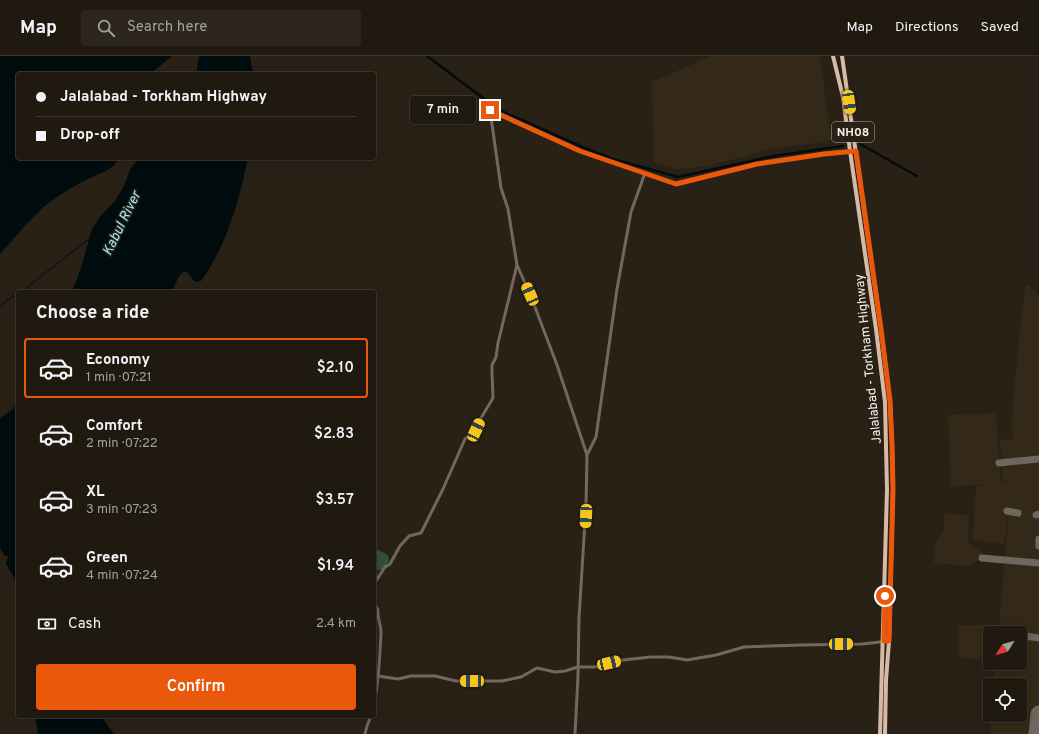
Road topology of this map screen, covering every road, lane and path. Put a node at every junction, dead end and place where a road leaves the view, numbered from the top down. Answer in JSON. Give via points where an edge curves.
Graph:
{"nodes":[{"id":1,"x":833,"y":56,"type":"edge"},
{"id":2,"x":842,"y":56,"type":"edge"},
{"id":3,"x":850,"y":151,"type":"junction"},
{"id":4,"x":856,"y":151,"type":"junction"},
{"id":5,"x":645,"y":173,"type":"junction"},
{"id":6,"x":517,"y":265,"type":"junction"},
{"id":7,"x":587,"y":455,"type":"junction"},
{"id":8,"x":376,"y":581,"type":"edge"},
{"id":9,"x":376,"y":606,"type":"edge"},
{"id":10,"x":884,"y":641,"type":"junction"},
{"id":11,"x":889,"y":641,"type":"junction"},
{"id":12,"x":578,"y":667,"type":"junction"},
{"id":13,"x":378,"y":676,"type":"junction"},
{"id":14,"x":376,"y":690,"type":"edge"},
{"id":15,"x":370,"y":718,"type":"edge"},
{"id":16,"x":365,"y":734,"type":"edge"},
{"id":17,"x":574,"y":734,"type":"edge"},
{"id":18,"x":880,"y":734,"type":"edge"},
{"id":19,"x":885,"y":734,"type":"edge"}],
"edges":[{"from":1,"to":3,"type":"highway","name":"Jalalabad - Torkham Highway","number":"NH08","via":[[843,97]]},
{"from":2,"to":4,"type":"highway","name":"Jalalabad - Torkham Highway","number":"NH08"},
{"from":3,"to":4,"type":"street"},
{"from":3,"to":5,"type":"street","via":[[757,164],[676,184]]},
{"from":3,"to":10,"type":"highway","name":"Jalalabad - Torkham Highway","number":"NH08","via":[[885,402],[887,490]]},
{"from":4,"to":11,"type":"highway","name":"Jalalabad - Torkham Highway","number":"NH08","via":[[890,409],[893,489]]},
{"from":5,"to":6,"type":"street","via":[[580,151],[490,110],[501,188],[508,209]]},
{"from":5,"to":7,"type":"street","via":[[631,212],[615,301],[596,437]]},
{"from":6,"to":7,"type":"street","via":[[558,365]]},
{"from":6,"to":8,"type":"street","via":[[492,365],[493,398],[476,430],[465,439],[421,534],[409,536]]},
{"from":7,"to":12,"type":"street"},
{"from":9,"to":13,"type":"street","via":[[381,630]]},
{"from":10,"to":11,"type":"street"},
{"from":10,"to":12,"type":"street","via":[[862,644],[744,647],[687,660],[651,657],[594,667]]},
{"from":10,"to":18,"type":"highway","name":"Jalalabad - Torkham Highway","number":"NH08"},
{"from":11,"to":19,"type":"highway","name":"Jalalabad - Torkham Highway","number":"NH08"},
{"from":12,"to":13,"type":"street","via":[[555,672],[537,668],[521,677],[502,681],[456,681],[430,676],[398,679]]},
{"from":12,"to":17,"type":"street"},
{"from":13,"to":14,"type":"street"},
{"from":15,"to":16,"type":"street"}]}
